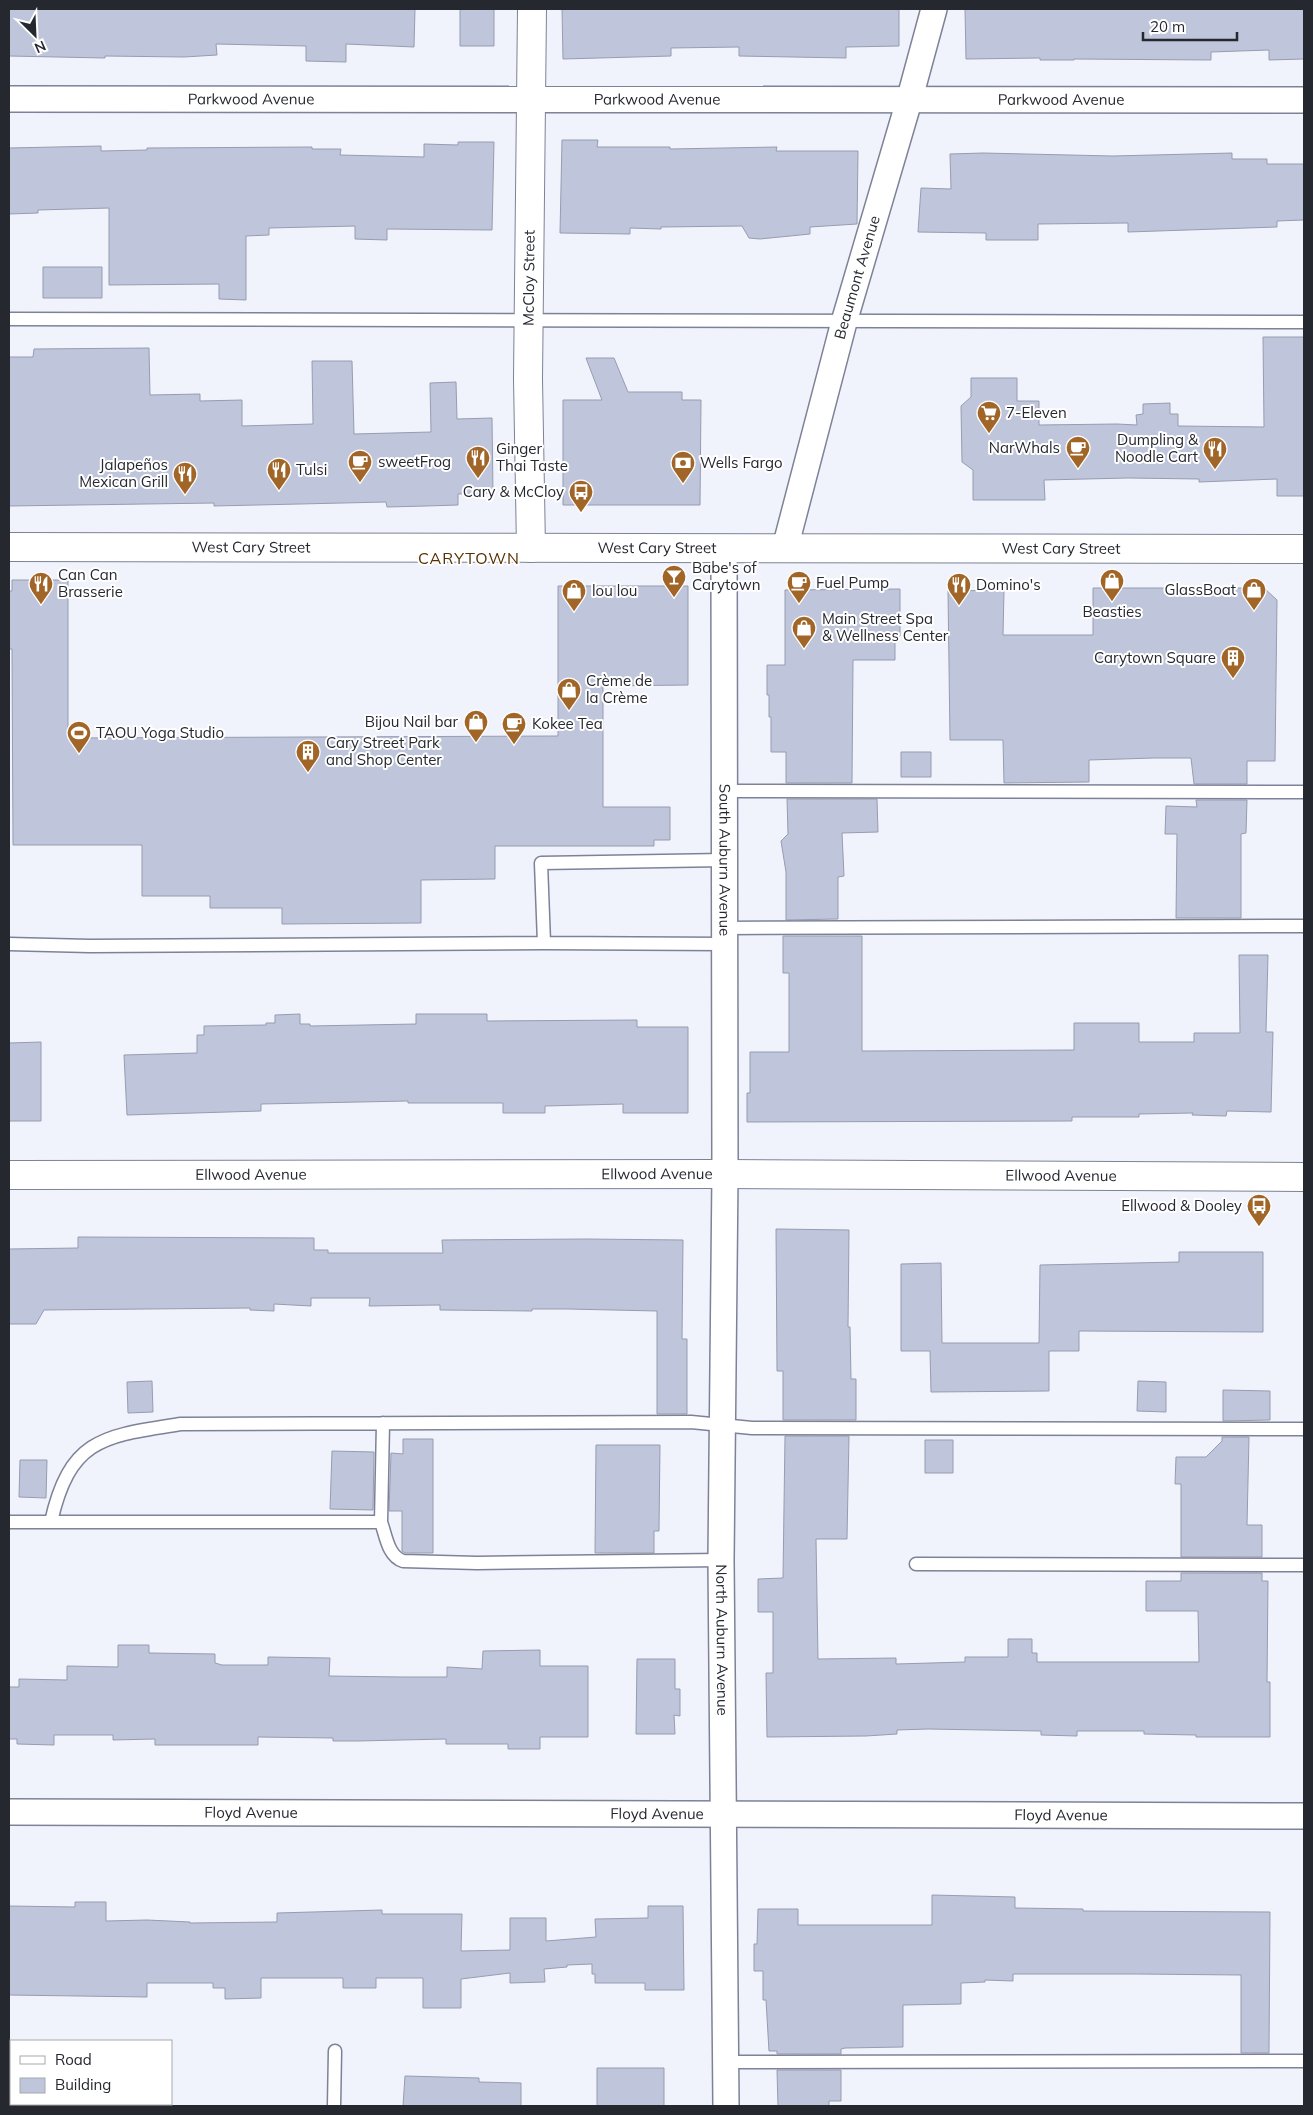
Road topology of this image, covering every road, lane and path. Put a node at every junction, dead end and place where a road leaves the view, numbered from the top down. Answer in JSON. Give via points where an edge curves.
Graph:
{"nodes":[{"id":1,"x":532,"y":9,"type":"edge"},
{"id":2,"x":934,"y":9,"type":"edge"},
{"id":3,"x":9,"y":99,"type":"edge"},
{"id":4,"x":532,"y":99,"type":"junction"},
{"id":5,"x":1304,"y":100,"type":"edge"},
{"id":6,"x":909,"y":101,"type":"junction"},
{"id":7,"x":9,"y":319,"type":"edge"},
{"id":8,"x":529,"y":319,"type":"junction"},
{"id":9,"x":844,"y":322,"type":"junction"},
{"id":10,"x":1304,"y":322,"type":"edge"},
{"id":11,"x":9,"y":548,"type":"edge"},
{"id":12,"x":531,"y":548,"type":"junction"},
{"id":13,"x":724,"y":548,"type":"junction"},
{"id":14,"x":784,"y":548,"type":"junction"},
{"id":15,"x":1304,"y":549,"type":"edge"},
{"id":16,"x":723,"y":791,"type":"junction"},
{"id":17,"x":1304,"y":792,"type":"edge"},
{"id":18,"x":724,"y":860,"type":"junction"},
{"id":19,"x":1304,"y":926,"type":"edge"},
{"id":20,"x":725,"y":936,"type":"junction"},
{"id":21,"x":544,"y":943,"type":"junction"},
{"id":22,"x":9,"y":944,"type":"edge"},
{"id":23,"x":725,"y":1174,"type":"junction"},
{"id":24,"x":9,"y":1175,"type":"edge"},
{"id":25,"x":1304,"y":1177,"type":"edge"},
{"id":26,"x":383,"y":1423,"type":"junction"},
{"id":27,"x":722,"y":1424,"type":"junction"},
{"id":28,"x":1304,"y":1429,"type":"edge"},
{"id":29,"x":9,"y":1522,"type":"edge"},
{"id":30,"x":51,"y":1522,"type":"junction"},
{"id":31,"x":381,"y":1522,"type":"junction"},
{"id":32,"x":721,"y":1560,"type":"junction"},
{"id":33,"x":916,"y":1564,"type":"dead end"},
{"id":34,"x":1304,"y":1565,"type":"edge"},
{"id":35,"x":9,"y":1812,"type":"edge"},
{"id":36,"x":724,"y":1814,"type":"junction"},
{"id":37,"x":1304,"y":1816,"type":"edge"},
{"id":38,"x":335,"y":2050,"type":"dead end"},
{"id":39,"x":727,"y":2062,"type":"junction"},
{"id":40,"x":1304,"y":2062,"type":"edge"},
{"id":41,"x":334,"y":2106,"type":"edge"},
{"id":42,"x":726,"y":2106,"type":"edge"}],
"edges":[{"from":1,"to":4,"type":"main road","name":"McCloy Street"},
{"from":2,"to":6,"type":"street","name":"Beaumont Avenue"},
{"from":3,"to":4,"type":"street","name":"Parkwood Avenue"},
{"from":4,"to":6,"type":"street","name":"Parkwood Avenue"},
{"from":4,"to":8,"type":"main road","name":"McCloy Street"},
{"from":5,"to":6,"type":"street","name":"Parkwood Avenue"},
{"from":6,"to":9,"type":"street","name":"Beaumont Avenue"},
{"from":7,"to":8,"type":"lane"},
{"from":8,"to":9,"type":"lane"},
{"from":8,"to":12,"type":"main road","name":"McCloy Street"},
{"from":9,"to":10,"type":"lane"},
{"from":9,"to":14,"type":"street","name":"Beaumont Avenue"},
{"from":11,"to":12,"type":"main road","name":"West Cary Street"},
{"from":12,"to":13,"type":"main road","name":"West Cary Street"},
{"from":13,"to":14,"type":"main road","name":"West Cary Street"},
{"from":13,"to":16,"type":"street","name":"South Auburn Avenue"},
{"from":14,"to":15,"type":"main road","name":"West Cary Street"},
{"from":16,"to":17,"type":"lane"},
{"from":16,"to":18,"type":"street","name":"South Auburn Avenue"},
{"from":18,"to":20,"type":"street","name":"South Auburn Avenue"},
{"from":18,"to":21,"type":"lane","via":[[541,863]]},
{"from":19,"to":20,"type":"lane"},
{"from":20,"to":21,"type":"lane"},
{"from":20,"to":23,"type":"street","name":"South Auburn Avenue"},
{"from":21,"to":22,"type":"lane"},
{"from":23,"to":24,"type":"main road","name":"Ellwood Avenue"},
{"from":23,"to":25,"type":"main road","name":"Ellwood Avenue"},
{"from":23,"to":27,"type":"street","name":"North Auburn Avenue"},
{"from":26,"to":27,"type":"lane"},
{"from":26,"to":30,"type":"lane","via":[[181,1424],[122,1433],[100,1441],[74,1463],[62,1483]]},
{"from":26,"to":31,"type":"lane"},
{"from":27,"to":28,"type":"lane","via":[[752,1428]]},
{"from":27,"to":32,"type":"street","name":"North Auburn Avenue"},
{"from":29,"to":30,"type":"lane"},
{"from":30,"to":31,"type":"lane"},
{"from":31,"to":32,"type":"lane","via":[[391,1552],[396,1559],[403,1561]]},
{"from":32,"to":36,"type":"street","name":"North Auburn Avenue"},
{"from":33,"to":34,"type":"lane"},
{"from":35,"to":36,"type":"street","name":"Floyd Avenue"},
{"from":36,"to":37,"type":"street","name":"Floyd Avenue"},
{"from":36,"to":39,"type":"street","name":"North Auburn Avenue"},
{"from":38,"to":41,"type":"lane"},
{"from":39,"to":40,"type":"lane"},
{"from":39,"to":42,"type":"street","name":"North Auburn Avenue"}]}
